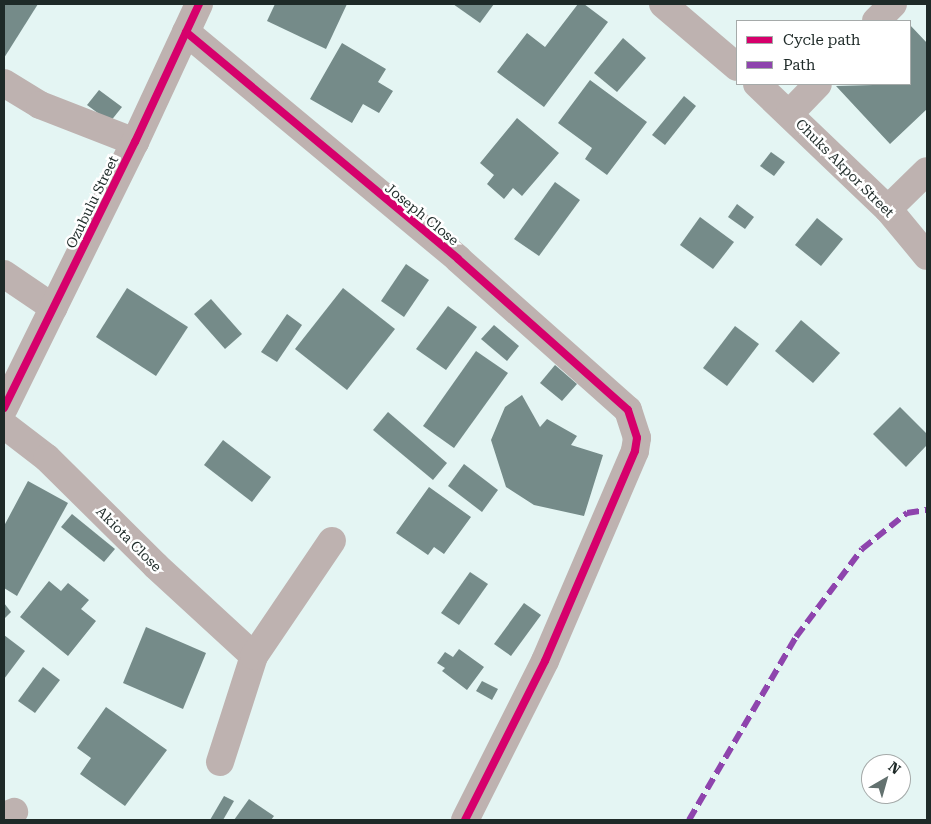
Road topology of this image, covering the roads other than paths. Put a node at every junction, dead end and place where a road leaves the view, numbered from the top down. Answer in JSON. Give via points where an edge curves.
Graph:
{"nodes":[{"id":1,"x":199,"y":4,"type":"edge"},
{"id":2,"x":663,"y":4,"type":"edge"},
{"id":3,"x":893,"y":4,"type":"edge"},
{"id":4,"x":877,"y":20,"type":"edge"},
{"id":5,"x":186,"y":32,"type":"junction"},
{"id":6,"x":736,"y":66,"type":"edge"},
{"id":7,"x":4,"y":83,"type":"edge"},
{"id":8,"x":758,"y":85,"type":"edge"},
{"id":9,"x":817,"y":85,"type":"edge"},
{"id":10,"x":790,"y":113,"type":"junction"},
{"id":11,"x":135,"y":142,"type":"junction"},
{"id":12,"x":927,"y":171,"type":"edge"},
{"id":13,"x":888,"y":209,"type":"junction"},
{"id":14,"x":927,"y":256,"type":"edge"},
{"id":15,"x":4,"y":274,"type":"edge"},
{"id":16,"x":54,"y":308,"type":"junction"},
{"id":17,"x":4,"y":408,"type":"edge"},
{"id":18,"x":4,"y":424,"type":"edge"},
{"id":19,"x":332,"y":541,"type":"dead end"},
{"id":20,"x":254,"y":656,"type":"junction"},
{"id":21,"x":220,"y":762,"type":"dead end"},
{"id":22,"x":465,"y":820,"type":"edge"}],
"edges":[{"from":1,"to":5,"type":"street","name":"Ozubulu Street"},
{"from":2,"to":6,"type":"street"},
{"from":3,"to":4,"type":"street"},
{"from":5,"to":11,"type":"street","name":"Ozubulu Street"},
{"from":5,"to":22,"type":"street","name":"Joseph Close","via":[[458,259],[628,410],[637,438],[635,451],[545,661]]},
{"from":7,"to":11,"type":"street","via":[[40,105]]},
{"from":8,"to":10,"type":"street","name":"Chuks Akpor Street"},
{"from":9,"to":10,"type":"street"},
{"from":10,"to":13,"type":"street","name":"Chuks Akpor Street"},
{"from":11,"to":16,"type":"street","name":"Ozubulu Street"},
{"from":12,"to":13,"type":"street"},
{"from":13,"to":14,"type":"street","name":"Chuks Akpor Street"},
{"from":15,"to":16,"type":"street"},
{"from":16,"to":17,"type":"street","name":"Ozubulu Street"},
{"from":18,"to":20,"type":"street","name":"Akiota Close","via":[[47,458],[156,566]]},
{"from":19,"to":20,"type":"street"},
{"from":20,"to":21,"type":"street"}]}
